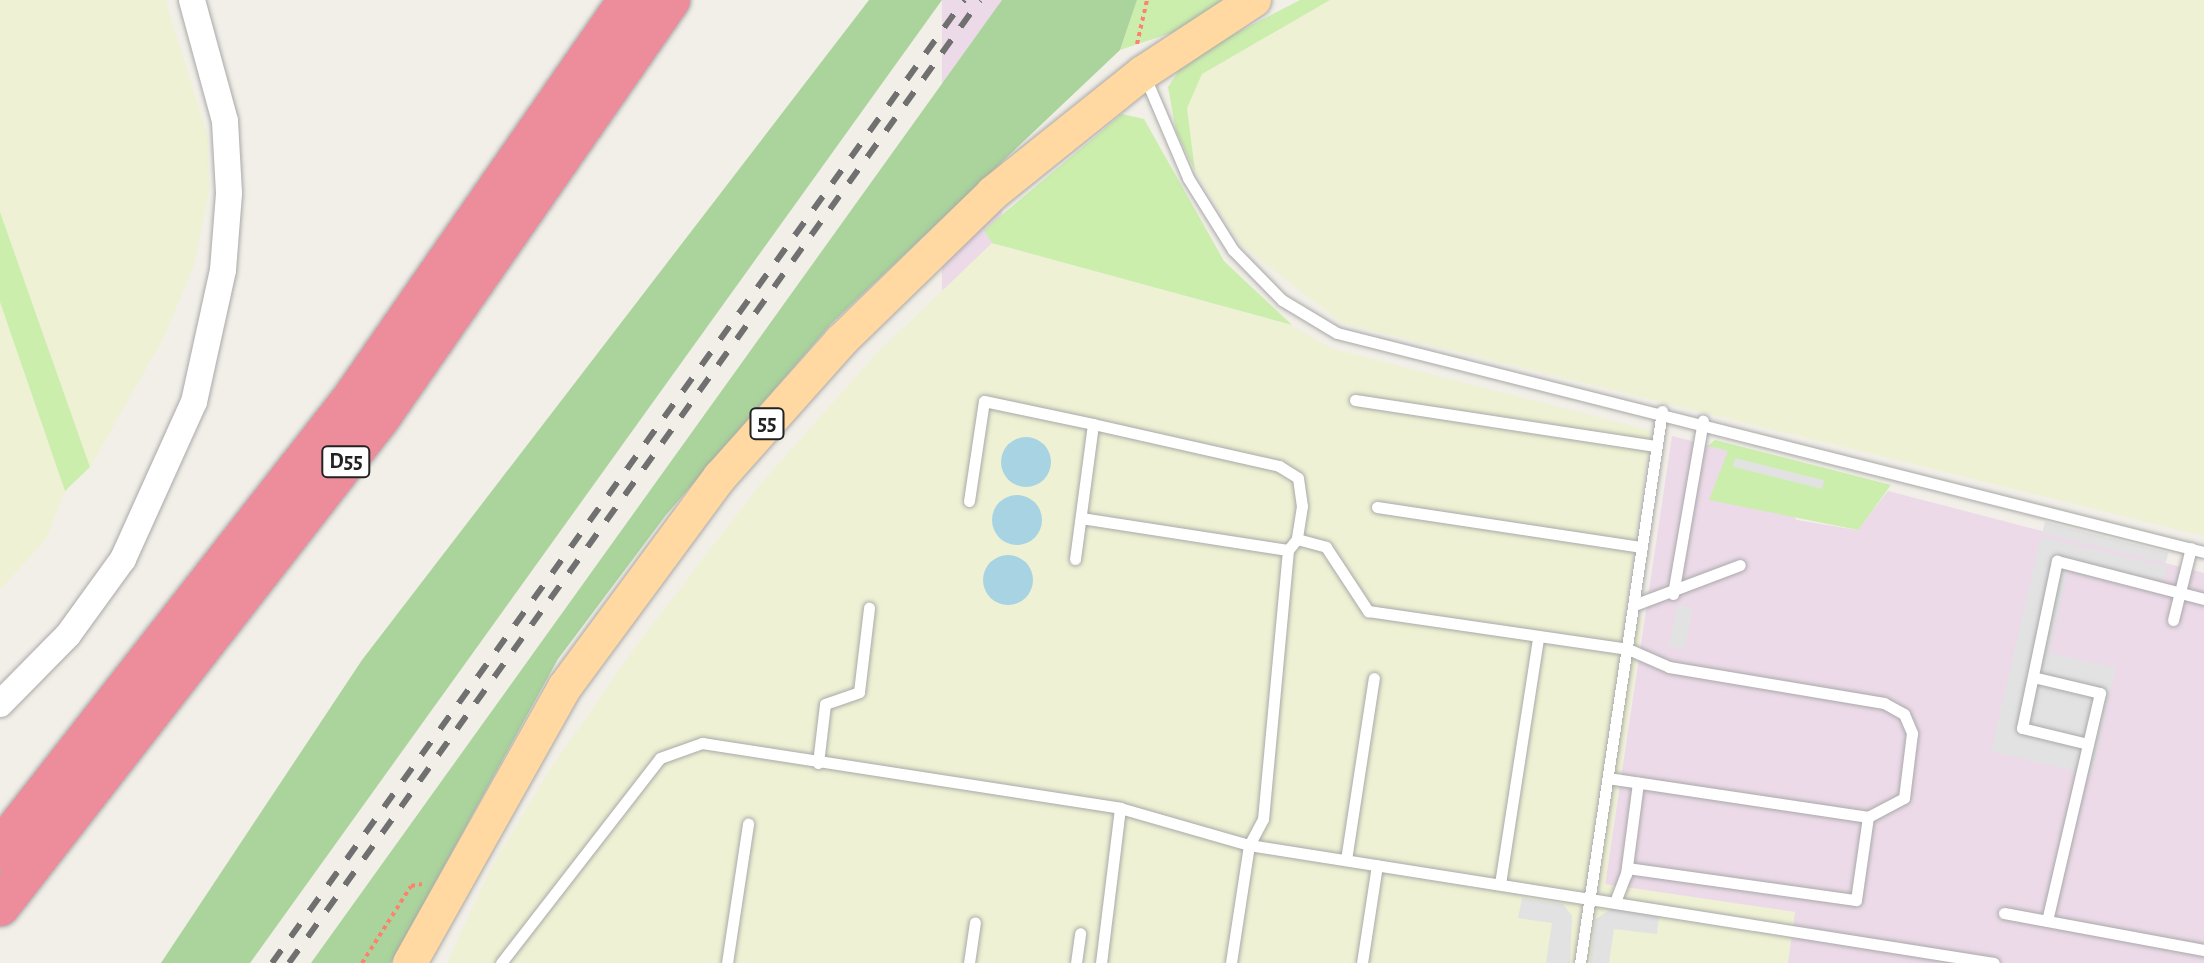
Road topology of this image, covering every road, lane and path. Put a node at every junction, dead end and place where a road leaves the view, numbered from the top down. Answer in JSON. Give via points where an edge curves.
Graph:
{"nodes":[{"id":1,"x":192,"y":0,"type":"edge"},
{"id":2,"x":628,"y":0,"type":"edge"},
{"id":3,"x":670,"y":0,"type":"edge"},
{"id":4,"x":1147,"y":0,"type":"edge"},
{"id":5,"x":1254,"y":0,"type":"edge"},
{"id":6,"x":1143,"y":73,"type":"junction"},
{"id":7,"x":1355,"y":400,"type":"dead end"},
{"id":8,"x":1662,"y":411,"type":"junction"},
{"id":9,"x":1703,"y":421,"type":"junction"},
{"id":10,"x":1093,"y":424,"type":"junction"},
{"id":11,"x":1656,"y":446,"type":"junction"},
{"id":12,"x":969,"y":501,"type":"dead end"},
{"id":13,"x":1377,"y":507,"type":"dead end"},
{"id":14,"x":1081,"y":518,"type":"junction"},
{"id":15,"x":1297,"y":539,"type":"junction"},
{"id":16,"x":1642,"y":547,"type":"junction"},
{"id":17,"x":2191,"y":548,"type":"junction"},
{"id":18,"x":1288,"y":550,"type":"junction"},
{"id":19,"x":2204,"y":552,"type":"edge"},
{"id":20,"x":1075,"y":559,"type":"dead end"},
{"id":21,"x":1740,"y":565,"type":"dead end"},
{"id":22,"x":2181,"y":591,"type":"junction"},
{"id":23,"x":1673,"y":594,"type":"junction"},
{"id":24,"x":2204,"y":599,"type":"edge"},
{"id":25,"x":1634,"y":605,"type":"junction"},
{"id":26,"x":869,"y":608,"type":"dead end"},
{"id":27,"x":2173,"y":620,"type":"dead end"},
{"id":28,"x":1538,"y":639,"type":"junction"},
{"id":29,"x":1628,"y":649,"type":"junction"},
{"id":30,"x":2033,"y":677,"type":"junction"},
{"id":31,"x":1374,"y":678,"type":"dead end"},
{"id":32,"x":0,"y":704,"type":"edge"},
{"id":33,"x":2088,"y":744,"type":"junction"},
{"id":34,"x":818,"y":763,"type":"junction"},
{"id":35,"x":1608,"y":778,"type":"junction"},
{"id":36,"x":1638,"y":783,"type":"junction"},
{"id":37,"x":1120,"y":808,"type":"junction"},
{"id":38,"x":1868,"y":817,"type":"junction"},
{"id":39,"x":748,"y":824,"type":"dead end"},
{"id":40,"x":1249,"y":845,"type":"junction"},
{"id":41,"x":0,"y":850,"type":"edge"},
{"id":42,"x":1346,"y":860,"type":"junction"},
{"id":43,"x":1377,"y":865,"type":"junction"},
{"id":44,"x":1627,"y":868,"type":"junction"},
{"id":45,"x":453,"y":878,"type":"junction"},
{"id":46,"x":1500,"y":884,"type":"junction"},
{"id":47,"x":1589,"y":898,"type":"junction"},
{"id":48,"x":1615,"y":902,"type":"junction"},
{"id":49,"x":0,"y":906,"type":"edge"},
{"id":50,"x":2004,"y":913,"type":"dead end"},
{"id":51,"x":2047,"y":921,"type":"junction"},
{"id":52,"x":975,"y":922,"type":"dead end"},
{"id":53,"x":1080,"y":933,"type":"dead end"},
{"id":54,"x":2204,"y":950,"type":"edge"},
{"id":55,"x":362,"y":963,"type":"edge"},
{"id":56,"x":410,"y":963,"type":"edge"},
{"id":57,"x":501,"y":963,"type":"edge"},
{"id":58,"x":727,"y":963,"type":"edge"},
{"id":59,"x":969,"y":963,"type":"edge"},
{"id":60,"x":1076,"y":963,"type":"edge"},
{"id":61,"x":1101,"y":963,"type":"edge"},
{"id":62,"x":1231,"y":963,"type":"edge"},
{"id":63,"x":1362,"y":963,"type":"edge"},
{"id":64,"x":1580,"y":963,"type":"edge"},
{"id":65,"x":1994,"y":963,"type":"edge"}],
"edges":[{"from":1,"to":32,"type":"street","via":[[225,121],[229,193],[223,270],[194,402],[123,559],[68,635]]},
{"from":2,"to":41,"type":"highway","number":"D55","via":[[352,399]]},
{"from":3,"to":49,"type":"highway","number":"D55","via":[[379,419]]},
{"from":4,"to":6,"type":"path","via":[[1135,57]]},
{"from":5,"to":6,"type":"main road","number":"55"},
{"from":6,"to":8,"type":"lane","via":[[1207,213],[1282,300],[1337,333]]},
{"from":6,"to":45,"type":"main road","number":"55","via":[[915,266],[720,477],[565,687]]},
{"from":7,"to":11,"type":"lane"},
{"from":8,"to":9,"type":"lane"},
{"from":8,"to":11,"type":"lane"},
{"from":9,"to":17,"type":"lane"},
{"from":9,"to":23,"type":"lane"},
{"from":10,"to":12,"type":"lane","via":[[984,401]]},
{"from":10,"to":14,"type":"lane"},
{"from":10,"to":15,"type":"lane","via":[[1291,471],[1302,491]]},
{"from":11,"to":16,"type":"lane"},
{"from":13,"to":16,"type":"lane"},
{"from":14,"to":18,"type":"lane"},
{"from":14,"to":20,"type":"lane"},
{"from":15,"to":18,"type":"lane"},
{"from":15,"to":28,"type":"lane","via":[[1326,547],[1368,611]]},
{"from":16,"to":25,"type":"lane"},
{"from":17,"to":19,"type":"lane"},
{"from":17,"to":22,"type":"lane"},
{"from":18,"to":40,"type":"lane","via":[[1263,819]]},
{"from":21,"to":23,"type":"lane"},
{"from":22,"to":24,"type":"lane"},
{"from":22,"to":27,"type":"lane"},
{"from":22,"to":30,"type":"lane","via":[[2057,561]]},
{"from":23,"to":25,"type":"lane"},
{"from":25,"to":29,"type":"lane"},
{"from":26,"to":34,"type":"lane","via":[[859,692],[825,704]]},
{"from":28,"to":29,"type":"lane"},
{"from":28,"to":46,"type":"lane"},
{"from":29,"to":35,"type":"lane"},
{"from":29,"to":38,"type":"lane","via":[[1669,667],[1884,703],[1904,714],[1912,733],[1904,798]]},
{"from":30,"to":33,"type":"lane","via":[[2022,728]]},
{"from":30,"to":33,"type":"lane","via":[[2100,693]]},
{"from":31,"to":42,"type":"lane"},
{"from":33,"to":51,"type":"lane"},
{"from":34,"to":37,"type":"lane"},
{"from":34,"to":57,"type":"lane","via":[[702,743],[660,758]]},
{"from":35,"to":36,"type":"lane"},
{"from":35,"to":47,"type":"lane"},
{"from":36,"to":38,"type":"lane"},
{"from":36,"to":44,"type":"lane"},
{"from":37,"to":40,"type":"lane"},
{"from":37,"to":61,"type":"lane"},
{"from":38,"to":44,"type":"lane","via":[[1856,900]]},
{"from":39,"to":58,"type":"lane"},
{"from":40,"to":42,"type":"lane"},
{"from":40,"to":62,"type":"lane"},
{"from":42,"to":43,"type":"lane"},
{"from":43,"to":46,"type":"lane"},
{"from":43,"to":63,"type":"lane"},
{"from":44,"to":48,"type":"lane"},
{"from":45,"to":55,"type":"path","via":[[411,886]]},
{"from":45,"to":56,"type":"main road","number":"55"},
{"from":46,"to":47,"type":"lane"},
{"from":47,"to":48,"type":"lane"},
{"from":47,"to":64,"type":"lane"},
{"from":48,"to":65,"type":"lane"},
{"from":50,"to":51,"type":"lane"},
{"from":51,"to":54,"type":"lane"},
{"from":52,"to":59,"type":"lane"},
{"from":53,"to":60,"type":"lane"}]}
